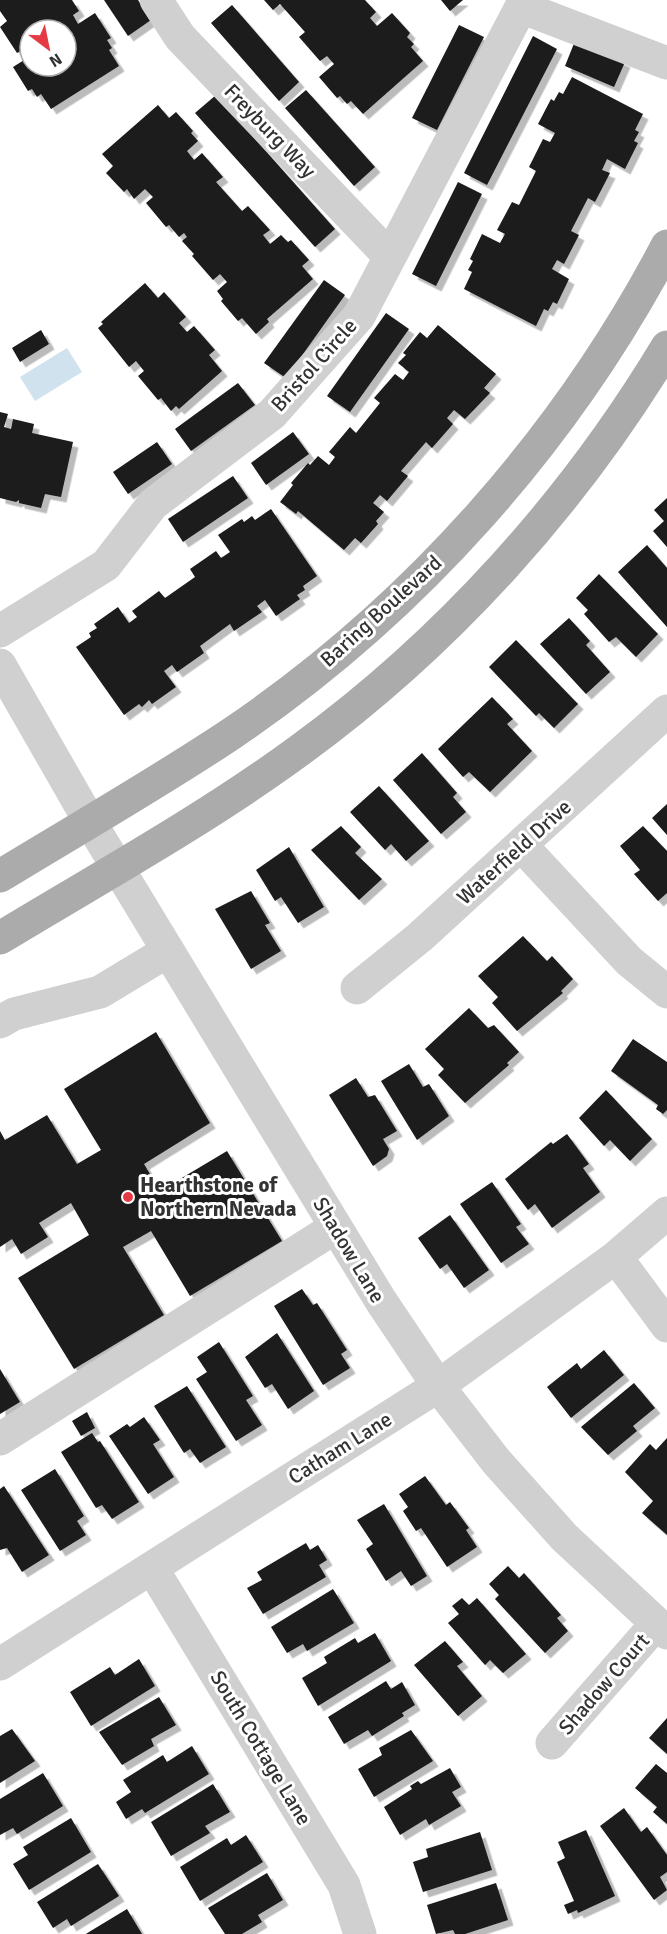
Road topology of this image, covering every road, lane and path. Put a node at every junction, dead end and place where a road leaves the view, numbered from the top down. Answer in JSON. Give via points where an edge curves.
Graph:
{"nodes":[{"id":1,"x":156,"y":0,"type":"edge"},
{"id":2,"x":522,"y":4,"type":"edge"},
{"id":3,"x":667,"y":63,"type":"edge"},
{"id":4,"x":667,"y":246,"type":"edge"},
{"id":5,"x":390,"y":257,"type":"junction"},
{"id":6,"x":667,"y":347,"type":"edge"},
{"id":7,"x":0,"y":631,"type":"edge"},
{"id":8,"x":0,"y":665,"type":"edge"},
{"id":9,"x":667,"y":711,"type":"edge"},
{"id":10,"x":90,"y":822,"type":"junction"},
{"id":11,"x":521,"y":845,"type":"junction"},
{"id":12,"x":117,"y":867,"type":"junction"},
{"id":13,"x":0,"y":876,"type":"edge"},
{"id":14,"x":0,"y":939,"type":"edge"},
{"id":15,"x":168,"y":951,"type":"junction"},
{"id":16,"x":357,"y":988,"type":"dead end"},
{"id":17,"x":667,"y":992,"type":"edge"},
{"id":18,"x":0,"y":1022,"type":"edge"},
{"id":19,"x":667,"y":1213,"type":"edge"},
{"id":20,"x":336,"y":1227,"type":"junction"},
{"id":21,"x":616,"y":1257,"type":"junction"},
{"id":22,"x":667,"y":1326,"type":"edge"},
{"id":23,"x":438,"y":1386,"type":"junction"},
{"id":24,"x":0,"y":1439,"type":"edge"},
{"id":25,"x":152,"y":1568,"type":"junction"},
{"id":26,"x":661,"y":1629,"type":"edge"},
{"id":27,"x":0,"y":1664,"type":"edge"},
{"id":28,"x":552,"y":1743,"type":"dead end"},
{"id":29,"x":360,"y":1934,"type":"edge"}],
"edges":[{"from":1,"to":5,"type":"street","name":"Freyburg Way","via":[[180,37]]},
{"from":2,"to":3,"type":"street","name":"Bristol Circle"},
{"from":2,"to":5,"type":"street","name":"Bristol Circle"},
{"from":4,"to":10,"type":"main road","name":"Baring Boulevard","via":[[611,344],[557,419],[495,499],[443,555],[369,626],[301,682],[232,733]]},
{"from":5,"to":7,"type":"street","name":"Bristol Circle","via":[[358,316],[272,414],[153,504],[106,565]]},
{"from":6,"to":12,"type":"main road","via":[[574,482],[517,551],[428,642],[346,715],[298,751]]},
{"from":8,"to":10,"type":"street"},
{"from":9,"to":11,"type":"street","name":"Waterfield Drive"},
{"from":10,"to":12,"type":"street","name":"Shadow Lane"},
{"from":10,"to":13,"type":"main road","name":"Baring Boulevard"},
{"from":11,"to":16,"type":"street","name":"Waterfield Drive"},
{"from":11,"to":17,"type":"street","via":[[629,960]]},
{"from":12,"to":14,"type":"main road"},
{"from":12,"to":15,"type":"street","name":"Shadow Lane"},
{"from":15,"to":18,"type":"street","via":[[100,992],[14,1014]]},
{"from":15,"to":20,"type":"street","name":"Shadow Lane"},
{"from":19,"to":21,"type":"street","name":"Catham Lane"},
{"from":20,"to":23,"type":"street","name":"Shadow Lane"},
{"from":20,"to":24,"type":"street"},
{"from":21,"to":22,"type":"street"},
{"from":21,"to":23,"type":"street","name":"Catham Lane"},
{"from":23,"to":25,"type":"street","name":"Catham Lane"},
{"from":23,"to":26,"type":"street","name":"Shadow Lane","via":[[496,1461],[564,1537]]},
{"from":25,"to":27,"type":"street","name":"Catham Lane"},
{"from":25,"to":29,"type":"street","name":"South Cottage Lane","via":[[344,1885]]},
{"from":26,"to":28,"type":"street","name":"Shadow Court"}]}
